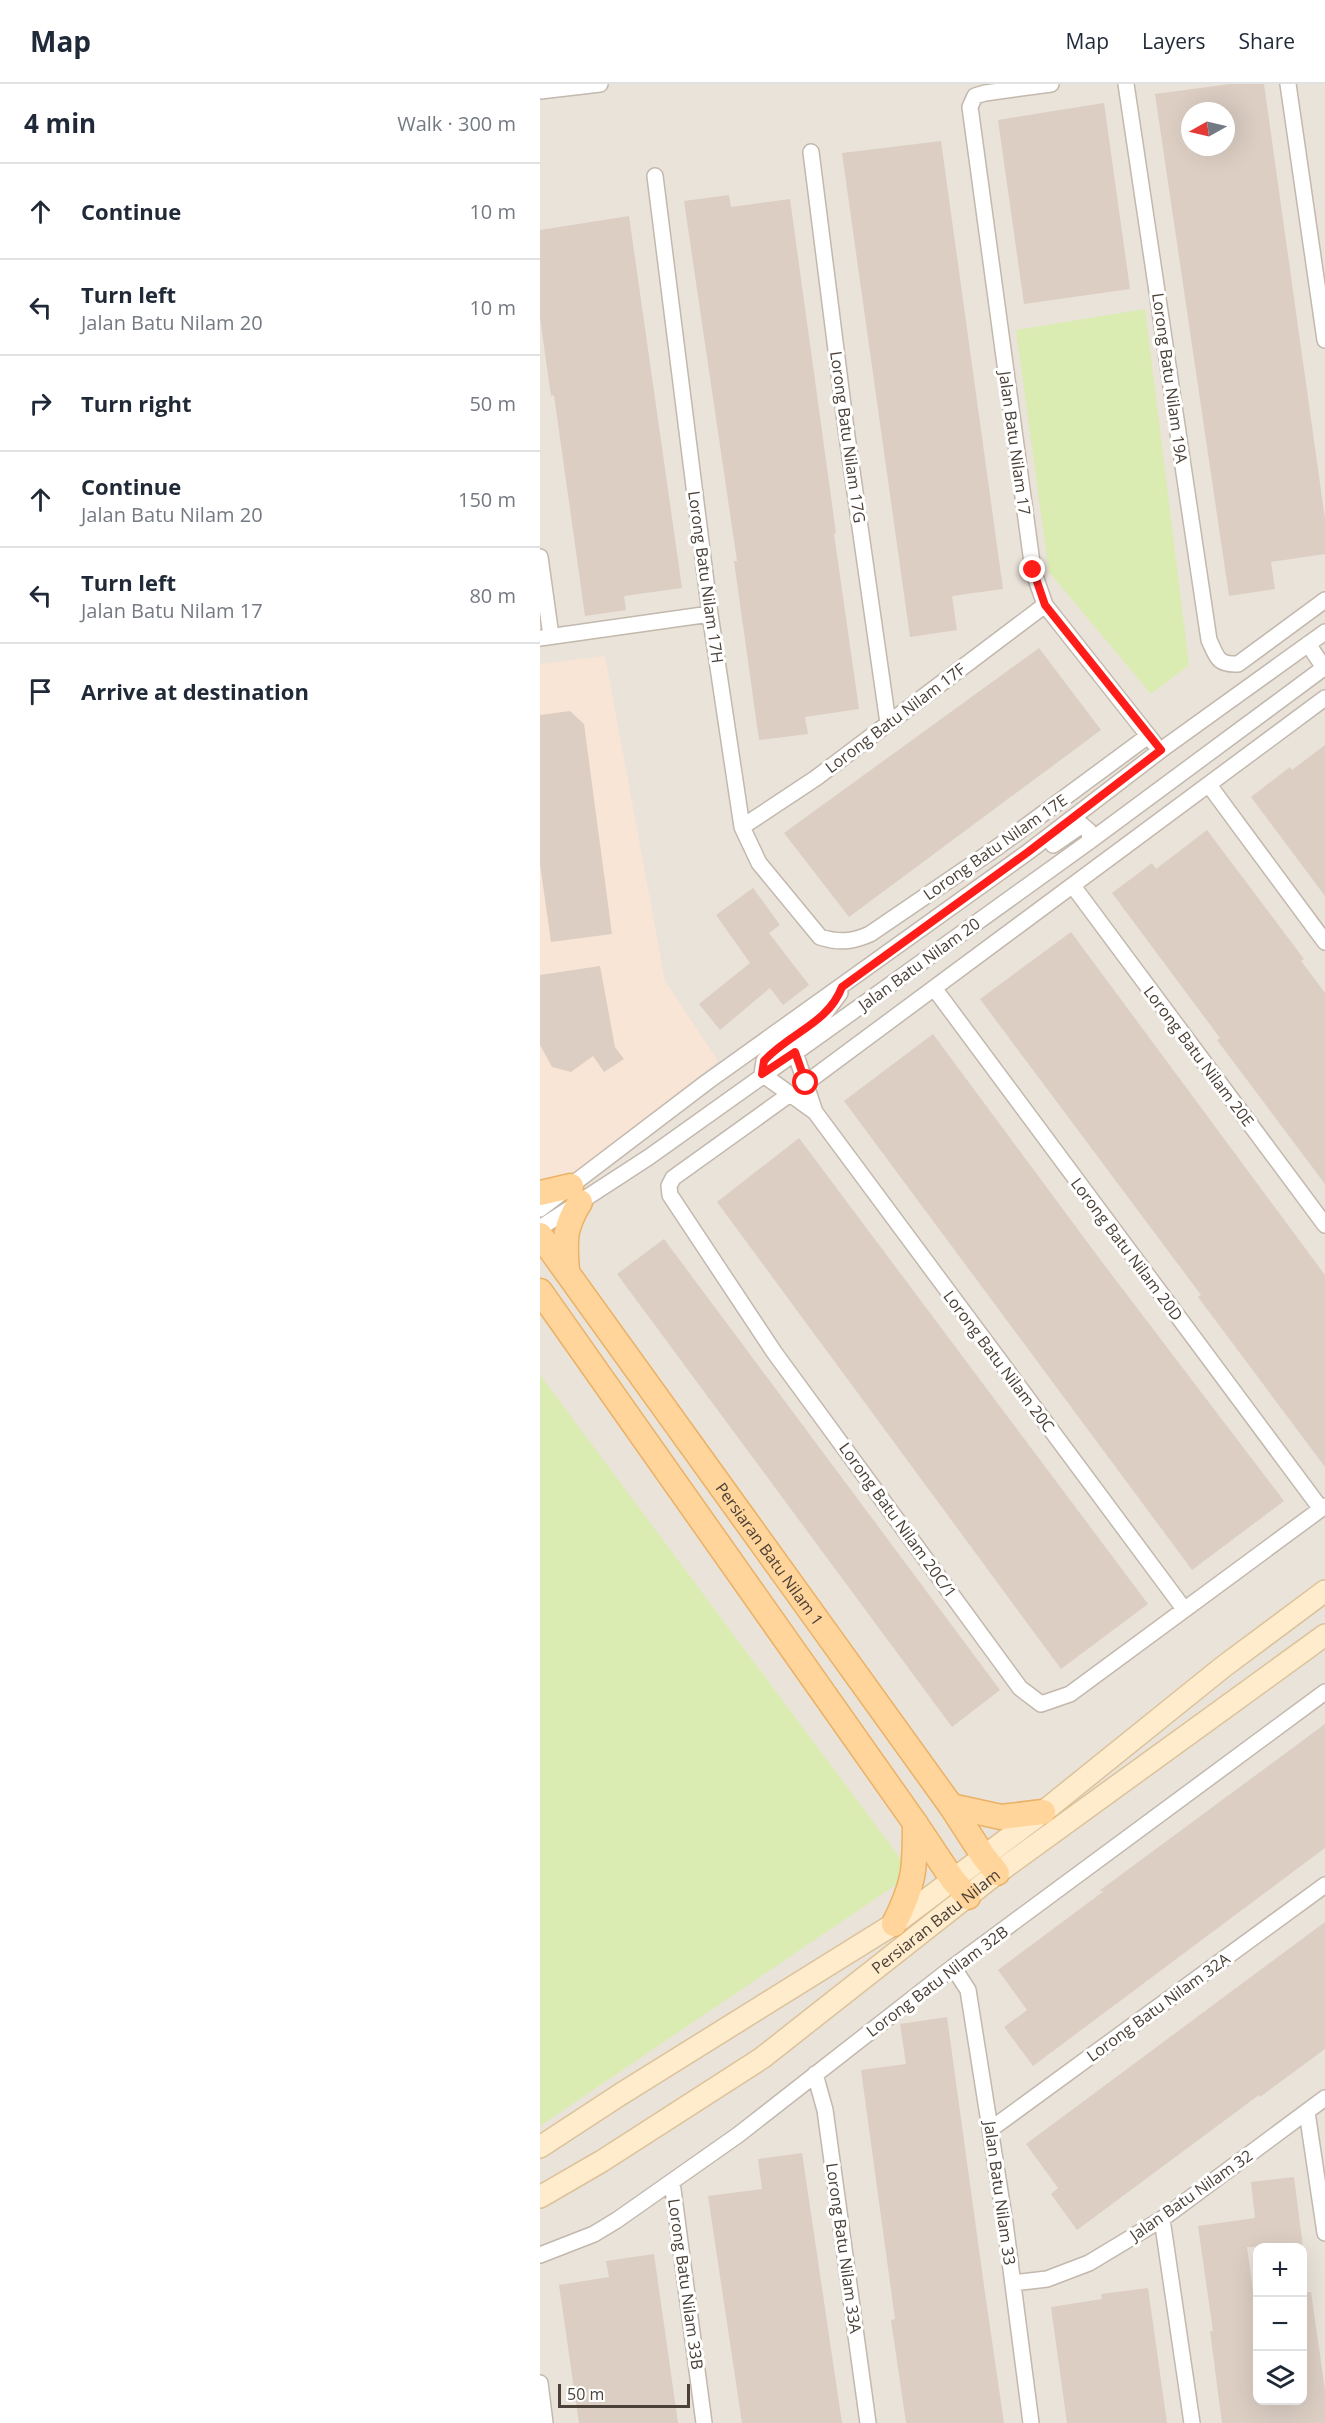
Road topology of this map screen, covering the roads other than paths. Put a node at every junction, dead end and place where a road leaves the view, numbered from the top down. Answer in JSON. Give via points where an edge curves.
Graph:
{"nodes":[{"id":1,"x":600,"y":84,"type":"edge"},
{"id":2,"x":1051,"y":84,"type":"edge"},
{"id":3,"x":1126,"y":84,"type":"edge"},
{"id":4,"x":1288,"y":84,"type":"edge"},
{"id":5,"x":540,"y":91,"type":"edge"},
{"id":6,"x":811,"y":152,"type":"dead end"},
{"id":7,"x":655,"y":176,"type":"dead end"},
{"id":8,"x":1325,"y":340,"type":"edge"},
{"id":9,"x":540,"y":557,"type":"edge"},
{"id":10,"x":1325,"y":600,"type":"edge"},
{"id":11,"x":1045,"y":605,"type":"junction"},
{"id":12,"x":710,"y":614,"type":"junction"},
{"id":13,"x":1325,"y":632,"type":"edge"},
{"id":14,"x":546,"y":637,"type":"edge"},
{"id":15,"x":1308,"y":644,"type":"junction"},
{"id":16,"x":1325,"y":668,"type":"edge"},
{"id":17,"x":1325,"y":698,"type":"edge"},
{"id":18,"x":888,"y":723,"type":"junction"},
{"id":19,"x":1148,"y":736,"type":"junction"},
{"id":20,"x":1161,"y":750,"type":"junction"},
{"id":21,"x":1209,"y":785,"type":"junction"},
{"id":22,"x":742,"y":827,"type":"junction"},
{"id":23,"x":1090,"y":841,"type":"junction"},
{"id":24,"x":1028,"y":852,"type":"junction"},
{"id":25,"x":1073,"y":886,"type":"junction"},
{"id":26,"x":836,"y":941,"type":"joint"},
{"id":27,"x":1325,"y":942,"type":"edge"},
{"id":28,"x":842,"y":987,"type":"junction"},
{"id":29,"x":934,"y":988,"type":"junction"},
{"id":30,"x":795,"y":1052,"type":"junction"},
{"id":31,"x":762,"y":1074,"type":"junction"},
{"id":32,"x":806,"y":1083,"type":"junction"},
{"id":33,"x":790,"y":1094,"type":"junction"},
{"id":34,"x":815,"y":1112,"type":"junction"},
{"id":35,"x":540,"y":1193,"type":"edge"},
{"id":36,"x":575,"y":1194,"type":"junction"},
{"id":37,"x":540,"y":1209,"type":"edge"},
{"id":38,"x":1325,"y":1226,"type":"edge"},
{"id":39,"x":540,"y":1227,"type":"edge"},
{"id":40,"x":540,"y":1235,"type":"edge"},
{"id":41,"x":567,"y":1272,"type":"junction"},
{"id":42,"x":540,"y":1281,"type":"edge"},
{"id":43,"x":545,"y":1298,"type":"edge"},
{"id":44,"x":1323,"y":1508,"type":"edge"},
{"id":45,"x":1325,"y":1592,"type":"edge"},
{"id":46,"x":1184,"y":1609,"type":"junction"},
{"id":47,"x":1325,"y":1635,"type":"edge"},
{"id":48,"x":1325,"y":1692,"type":"edge"},
{"id":49,"x":951,"y":1806,"type":"junction"},
{"id":50,"x":1043,"y":1812,"type":"junction"},
{"id":51,"x":915,"y":1823,"type":"junction"},
{"id":52,"x":990,"y":1865,"type":"junction"},
{"id":53,"x":1325,"y":1885,"type":"edge"},
{"id":54,"x":960,"y":1889,"type":"junction"},
{"id":55,"x":894,"y":1924,"type":"junction"},
{"id":56,"x":953,"y":1967,"type":"junction"},
{"id":57,"x":815,"y":2074,"type":"junction"},
{"id":58,"x":1325,"y":2098,"type":"edge"},
{"id":59,"x":1307,"y":2112,"type":"junction"},
{"id":60,"x":991,"y":2129,"type":"junction"},
{"id":61,"x":540,"y":2147,"type":"edge"},
{"id":62,"x":672,"y":2181,"type":"junction"},
{"id":63,"x":540,"y":2197,"type":"edge"},
{"id":64,"x":1162,"y":2219,"type":"junction"},
{"id":65,"x":1325,"y":2233,"type":"edge"},
{"id":66,"x":540,"y":2255,"type":"edge"},
{"id":67,"x":1013,"y":2283,"type":"junction"},
{"id":68,"x":540,"y":2383,"type":"edge"},
{"id":69,"x":545,"y":2423,"type":"edge"},
{"id":70,"x":704,"y":2423,"type":"edge"},
{"id":71,"x":868,"y":2423,"type":"edge"},
{"id":72,"x":1031,"y":2423,"type":"edge"},
{"id":73,"x":1192,"y":2423,"type":"edge"}],
"edges":[{"from":1,"to":5,"type":"street"},
{"from":2,"to":11,"type":"street","name":"Jalan Batu Nilam 17","via":[[975,96],[970,107],[1033,570]]},
{"from":3,"to":10,"type":"street","name":"Lorong Batu Nilam 19A","via":[[1209,640],[1218,660],[1227,665],[1238,664]]},
{"from":4,"to":8,"type":"street"},
{"from":6,"to":18,"type":"street","name":"Lorong Batu Nilam 17G"},
{"from":7,"to":12,"type":"street","name":"Lorong Batu Nilam 17H"},
{"from":9,"to":14,"type":"street"},
{"from":11,"to":18,"type":"street","name":"Lorong Batu Nilam 17F"},
{"from":11,"to":19,"type":"street","name":"Jalan Batu Nilam 17"},
{"from":12,"to":14,"type":"street"},
{"from":12,"to":22,"type":"street","name":"Lorong Batu Nilam 17H"},
{"from":13,"to":15,"type":"street","name":"Jalan Batu Nilam 20"},
{"from":15,"to":16,"type":"street"},
{"from":15,"to":20,"type":"street","name":"Jalan Batu Nilam 20"},
{"from":16,"to":23,"type":"street","name":"Jalan Batu Nilam 20"},
{"from":17,"to":21,"type":"street"},
{"from":18,"to":22,"type":"street","name":"Lorong Batu Nilam 17F","via":[[816,778]]},
{"from":19,"to":20,"type":"street","name":"Jalan Batu Nilam 17"},
{"from":19,"to":26,"type":"street","name":"Lorong Batu Nilam 17E","via":[[999,846],[870,934],[853,941]]},
{"from":20,"to":24,"type":"street","name":"Jalan Batu Nilam 20"},
{"from":21,"to":25,"type":"street"},
{"from":21,"to":27,"type":"street"},
{"from":22,"to":26,"type":"street","name":"Lorong Batu Nilam 17H","via":[[759,863],[783,893],[820,937]]},
{"from":23,"to":24,"type":"street","name":"Jalan Batu Nilam 20","via":[[1089,831],[1082,825],[1044,852]]},
{"from":23,"to":30,"type":"street","name":"Jalan Batu Nilam 20"},
{"from":24,"to":28,"type":"street","name":"Jalan Batu Nilam 20"},
{"from":25,"to":29,"type":"street"},
{"from":25,"to":38,"type":"street","name":"Lorong Batu Nilam 20E"},
{"from":28,"to":31,"type":"street","via":[[822,1017],[768,1056]]},
{"from":28,"to":36,"type":"street","name":"Jalan Batu Nilam 20","via":[[707,1082]]},
{"from":29,"to":32,"type":"street"},
{"from":29,"to":44,"type":"street","name":"Lorong Batu Nilam 20D"},
{"from":30,"to":31,"type":"street","name":"Jalan Batu Nilam 20"},
{"from":30,"to":32,"type":"street"},
{"from":31,"to":33,"type":"street"},
{"from":31,"to":36,"type":"street","name":"Jalan Batu Nilam 20","via":[[649,1156]]},
{"from":32,"to":34,"type":"street"},
{"from":33,"to":34,"type":"street"},
{"from":33,"to":46,"type":"street","name":"Lorong Batu Nilam 20C/1","via":[[673,1178],[670,1195],[774,1352],[1020,1688],[1041,1704],[1070,1694]]},
{"from":34,"to":46,"type":"street","name":"Lorong Batu Nilam 20C"},
{"from":35,"to":36,"type":"main road"},
{"from":36,"to":37,"type":"street","name":"Jalan Batu Nilam 20"},
{"from":36,"to":39,"type":"street","name":"Jalan Batu Nilam 20"},
{"from":36,"to":41,"type":"main road","via":[[565,1233]]},
{"from":40,"to":41,"type":"main road","name":"Persiaran Batu Nilam 1"},
{"from":41,"to":49,"type":"main road","name":"Persiaran Batu Nilam 1"},
{"from":42,"to":43,"type":"main road","name":"Persiaran Batu Nilam 1"},
{"from":43,"to":51,"type":"main road","name":"Persiaran Batu Nilam 1"},
{"from":44,"to":46,"type":"street"},
{"from":45,"to":50,"type":"main road","name":"Persiaran Batu Nilam","via":[[1222,1667]]},
{"from":47,"to":52,"type":"main road","name":"Persiaran Batu Nilam"},
{"from":48,"to":56,"type":"street","name":"Lorong Batu Nilam 32B"},
{"from":49,"to":50,"type":"main road","via":[[1001,1817]]},
{"from":49,"to":52,"type":"main road","name":"Persiaran Batu Nilam 1"},
{"from":50,"to":52,"type":"main road","name":"Persiaran Batu Nilam"},
{"from":51,"to":54,"type":"main road","name":"Persiaran Batu Nilam 1"},
{"from":51,"to":55,"type":"main road","via":[[912,1884]]},
{"from":52,"to":54,"type":"main road","name":"Persiaran Batu Nilam"},
{"from":53,"to":60,"type":"street","name":"Lorong Batu Nilam 32A"},
{"from":54,"to":55,"type":"main road","name":"Persiaran Batu Nilam"},
{"from":54,"to":63,"type":"main road","name":"Persiaran Batu Nilam","via":[[762,2058]]},
{"from":55,"to":61,"type":"main road","name":"Persiaran Batu Nilam"},
{"from":56,"to":57,"type":"street","name":"Lorong Batu Nilam 32B"},
{"from":56,"to":60,"type":"street","name":"Jalan Batu Nilam 33","via":[[968,1990]]},
{"from":57,"to":62,"type":"street","name":"Lorong Batu Nilam 32B"},
{"from":57,"to":71,"type":"street","name":"Lorong Batu Nilam 33A","via":[[825,2110]]},
{"from":58,"to":59,"type":"street","name":"Jalan Batu Nilam 32"},
{"from":59,"to":64,"type":"street","name":"Jalan Batu Nilam 32"},
{"from":59,"to":65,"type":"street"},
{"from":60,"to":67,"type":"street","name":"Jalan Batu Nilam 33"},
{"from":62,"to":66,"type":"street","name":"Lorong Batu Nilam 32B","via":[[602,2229]]},
{"from":62,"to":70,"type":"street","name":"Lorong Batu Nilam 33B"},
{"from":64,"to":67,"type":"street","name":"Jalan Batu Nilam 32","via":[[1081,2267]]},
{"from":64,"to":73,"type":"street"},
{"from":67,"to":72,"type":"street","name":"Jalan Batu Nilam 33"},
{"from":68,"to":69,"type":"street"}]}
